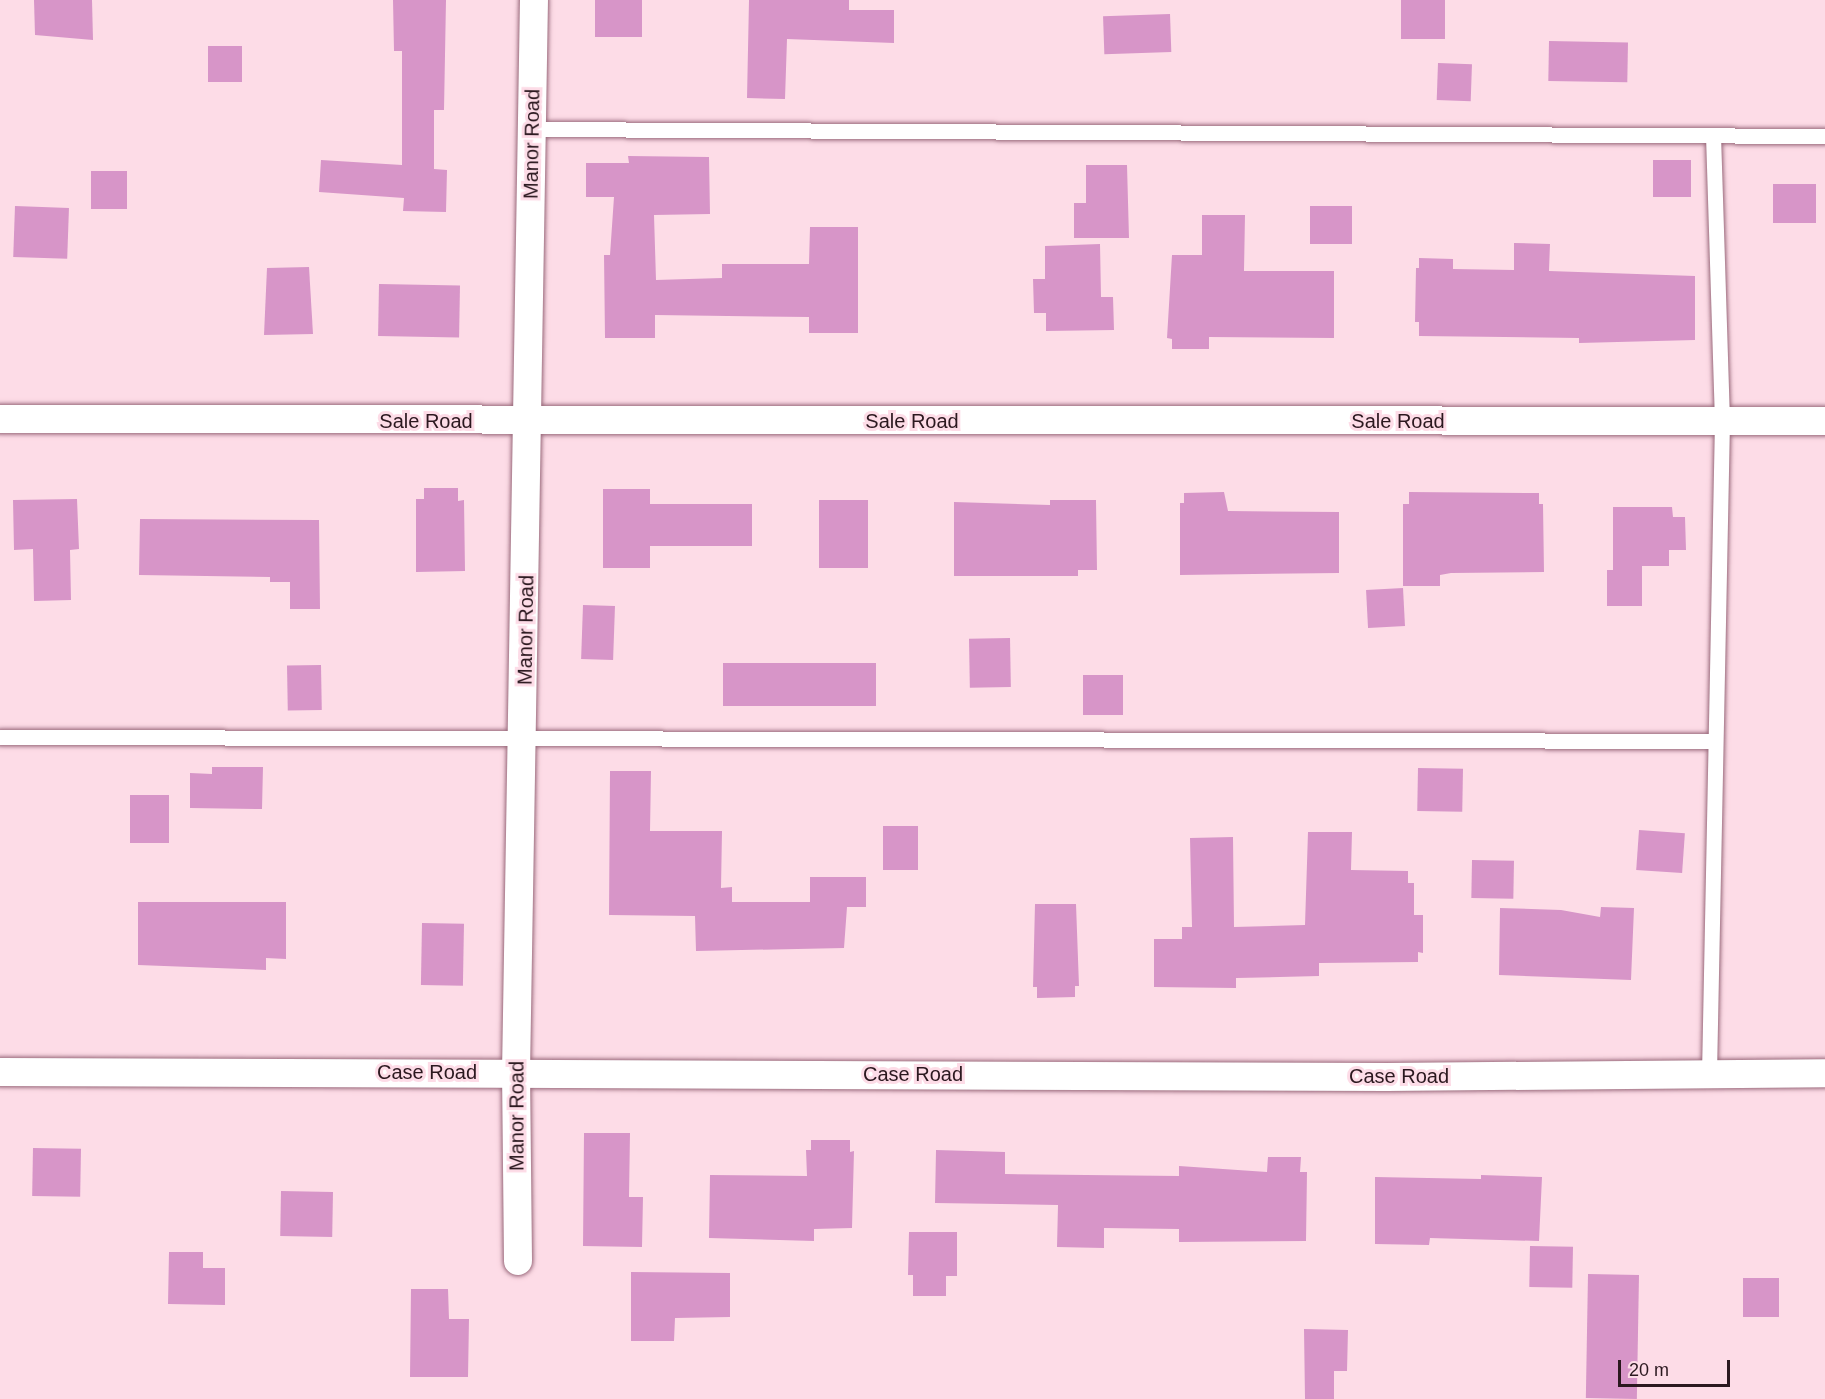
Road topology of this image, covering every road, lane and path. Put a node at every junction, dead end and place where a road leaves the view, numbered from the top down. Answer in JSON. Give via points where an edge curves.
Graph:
{"nodes":[{"id":1,"x":534,"y":0,"type":"edge"},
{"id":2,"x":532,"y":129,"type":"junction"},
{"id":3,"x":1713,"y":136,"type":"junction"},
{"id":4,"x":1825,"y":136,"type":"edge"},
{"id":5,"x":0,"y":419,"type":"edge"},
{"id":6,"x":529,"y":420,"type":"junction"},
{"id":7,"x":1722,"y":421,"type":"junction"},
{"id":8,"x":1825,"y":421,"type":"edge"},
{"id":9,"x":0,"y":737,"type":"edge"},
{"id":10,"x":524,"y":737,"type":"junction"},
{"id":11,"x":1715,"y":741,"type":"junction"},
{"id":12,"x":0,"y":1071,"type":"edge"},
{"id":13,"x":516,"y":1072,"type":"junction"},
{"id":14,"x":1825,"y":1073,"type":"edge"},
{"id":15,"x":1709,"y":1074,"type":"junction"},
{"id":16,"x":518,"y":1261,"type":"dead end"}],
"edges":[{"from":1,"to":2,"type":"street","name":"Manor Road"},
{"from":2,"to":3,"type":"lane"},
{"from":2,"to":6,"type":"street","name":"Manor Road"},
{"from":3,"to":4,"type":"lane"},
{"from":3,"to":7,"type":"lane"},
{"from":5,"to":6,"type":"street","name":"Sale Road"},
{"from":6,"to":7,"type":"street","name":"Sale Road"},
{"from":6,"to":10,"type":"street","name":"Manor Road"},
{"from":7,"to":8,"type":"street","name":"Sale Road"},
{"from":7,"to":11,"type":"lane"},
{"from":9,"to":10,"type":"lane"},
{"from":10,"to":11,"type":"lane"},
{"from":10,"to":13,"type":"street","name":"Manor Road"},
{"from":11,"to":15,"type":"lane"},
{"from":12,"to":13,"type":"street","name":"Case Road"},
{"from":13,"to":15,"type":"street","name":"Case Road","via":[[1387,1077]]},
{"from":13,"to":16,"type":"street","name":"Manor Road"},
{"from":14,"to":15,"type":"street","name":"Case Road"}]}
